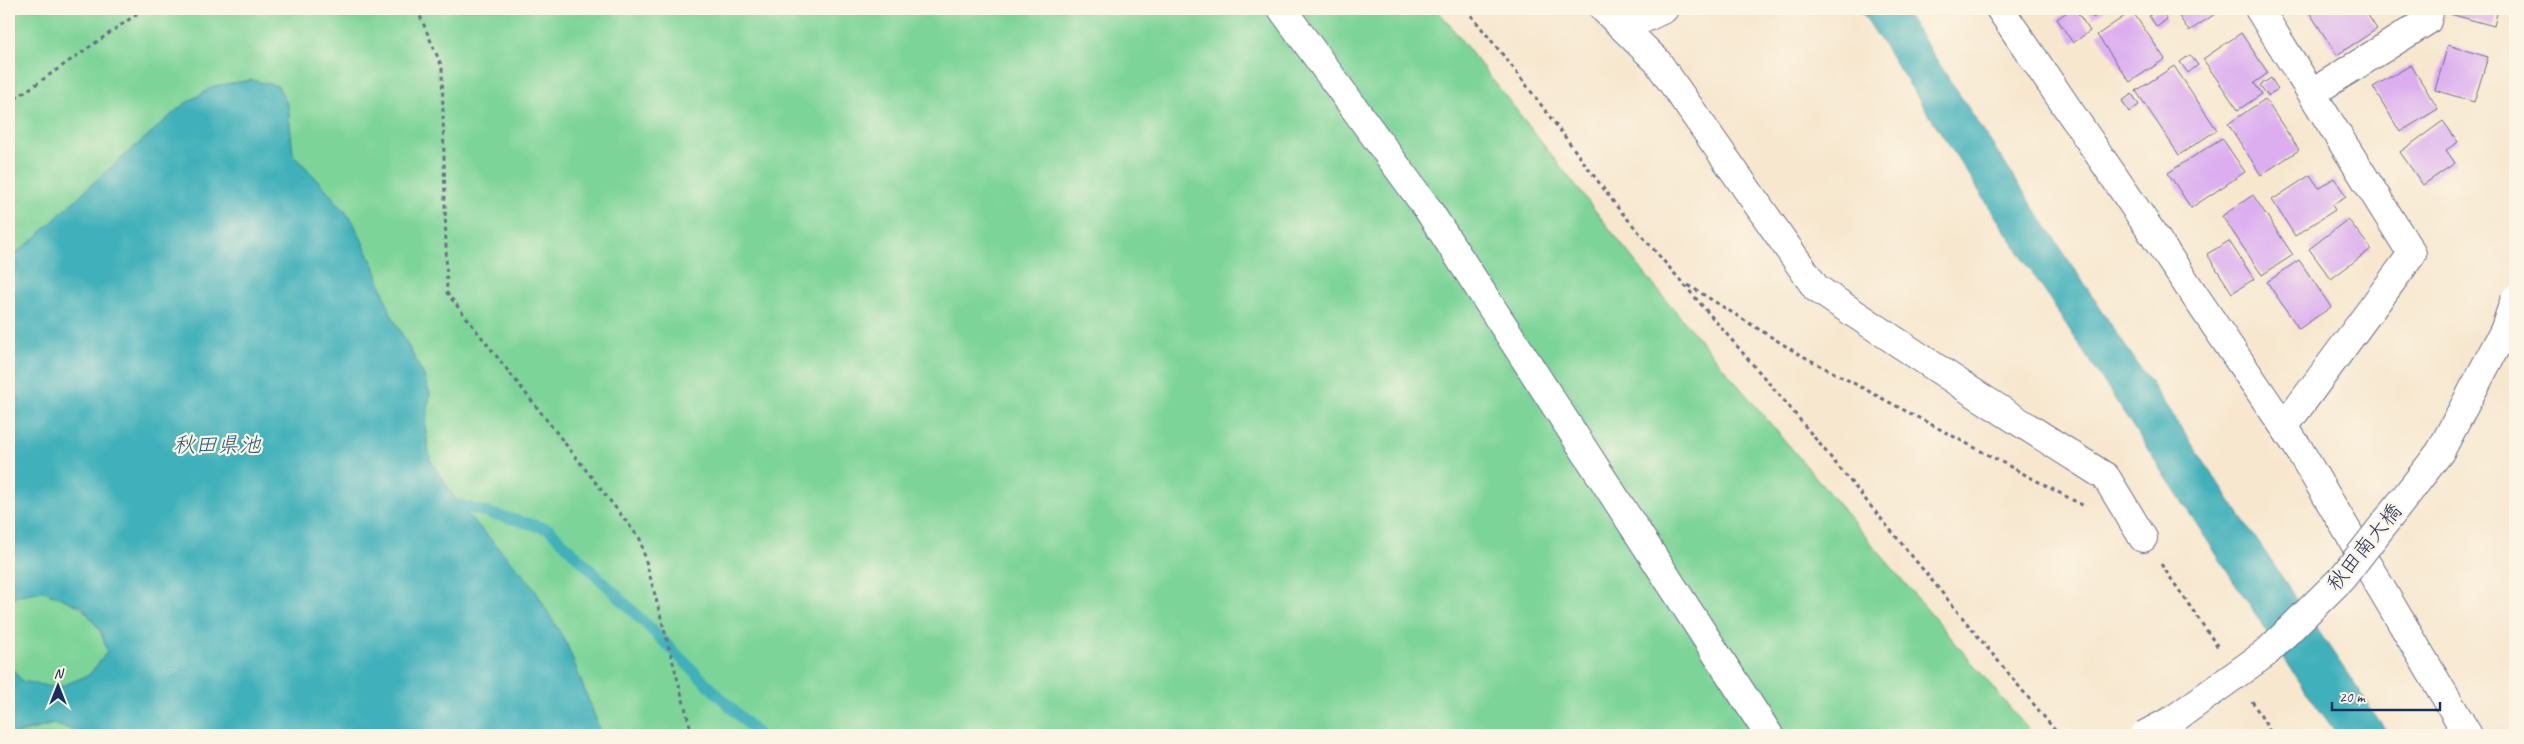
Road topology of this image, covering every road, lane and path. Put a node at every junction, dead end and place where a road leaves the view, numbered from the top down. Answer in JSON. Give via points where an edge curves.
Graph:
{"nodes":[{"id":1,"x":144,"y":9,"type":"edge"},
{"id":2,"x":417,"y":9,"type":"edge"},
{"id":3,"x":1282,"y":9,"type":"edge"},
{"id":4,"x":1466,"y":9,"type":"edge"},
{"id":5,"x":1604,"y":9,"type":"edge"},
{"id":6,"x":1612,"y":9,"type":"edge"},
{"id":7,"x":1664,"y":9,"type":"edge"},
{"id":8,"x":2000,"y":9,"type":"edge"},
{"id":9,"x":2259,"y":9,"type":"edge"},
{"id":10,"x":2430,"y":9,"type":"edge"},
{"id":11,"x":2312,"y":93,"type":"junction"},
{"id":12,"x":9,"y":103,"type":"edge"},
{"id":13,"x":1684,"y":282,"type":"junction"},
{"id":14,"x":2515,"y":299,"type":"edge"},
{"id":15,"x":2284,"y":427,"type":"junction"},
{"id":16,"x":2091,"y":510,"type":"dead end"},
{"id":17,"x":2143,"y":538,"type":"joint"},
{"id":18,"x":2223,"y":655,"type":"dead end"},
{"id":19,"x":698,"y":735,"type":"edge"},
{"id":20,"x":1769,"y":735,"type":"edge"},
{"id":21,"x":2060,"y":735,"type":"edge"},
{"id":22,"x":2144,"y":735,"type":"edge"},
{"id":23,"x":2468,"y":735,"type":"edge"}],
"edges":[{"from":1,"to":12,"type":"path"},
{"from":2,"to":19,"type":"path","via":[[442,66],[447,293],[640,539],[690,726]]},
{"from":3,"to":20,"type":"street","via":[[1427,208]]},
{"from":4,"to":13,"type":"path","via":[[1618,208]]},
{"from":5,"to":17,"type":"street","via":[[1657,61],[1816,288],[2106,477]]},
{"from":6,"to":7,"type":"street","via":[[1643,20]]},
{"from":8,"to":15,"type":"street"},
{"from":9,"to":11,"type":"street"},
{"from":10,"to":11,"type":"street","via":[[2427,21]]},
{"from":11,"to":15,"type":"street","via":[[2412,254]]},
{"from":13,"to":16,"type":"path","via":[[1797,353]]},
{"from":13,"to":21,"type":"path"},
{"from":14,"to":22,"type":"street","name":"秋田南大橋","bridge":true,"via":[[2504,331],[2440,452],[2342,578],[2266,653],[2174,719]]},
{"from":15,"to":23,"type":"street"},
{"from":17,"to":18,"type":"path"}]}
